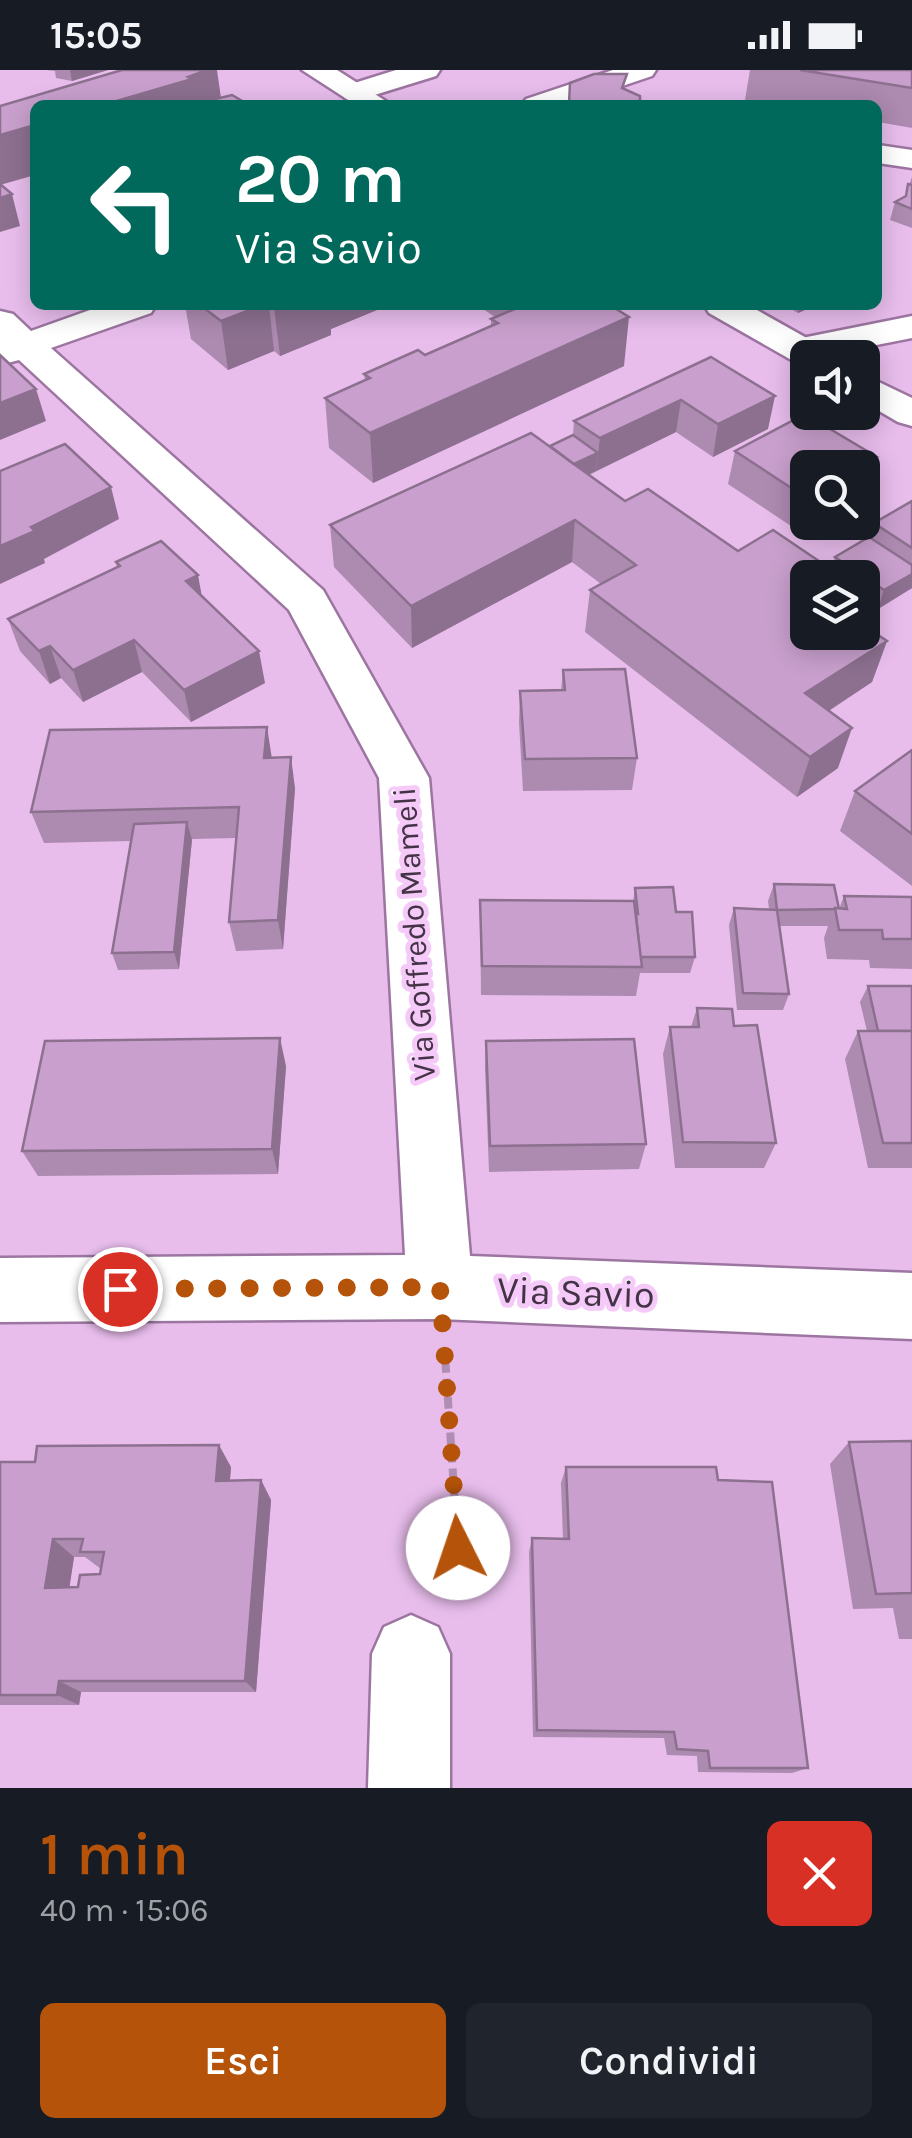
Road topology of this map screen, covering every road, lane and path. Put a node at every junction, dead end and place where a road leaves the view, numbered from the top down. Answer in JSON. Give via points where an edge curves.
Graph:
{"nodes":[{"id":1,"x":316,"y":70,"type":"edge"},
{"id":2,"x":426,"y":70,"type":"edge"},
{"id":3,"x":639,"y":84,"type":"edge"},
{"id":4,"x":366,"y":99,"type":"edge"},
{"id":5,"x":553,"y":100,"type":"edge"},
{"id":6,"x":882,"y":155,"type":"edge"},
{"id":7,"x":912,"y":160,"type":"edge"},
{"id":8,"x":120,"y":310,"type":"edge"},
{"id":9,"x":731,"y":310,"type":"edge"},
{"id":10,"x":912,"y":327,"type":"edge"},
{"id":11,"x":9,"y":340,"type":"edge"},
{"id":12,"x":860,"y":340,"type":"edge"},
{"id":13,"x":790,"y":343,"type":"edge"},
{"id":14,"x":880,"y":395,"type":"edge"},
{"id":15,"x":912,"y":414,"type":"edge"},
{"id":16,"x":440,"y":1287,"type":"junction"},
{"id":17,"x":0,"y":1290,"type":"edge"},
{"id":18,"x":912,"y":1306,"type":"edge"},
{"id":19,"x":411,"y":1654,"type":"joint"},
{"id":20,"x":409,"y":1788,"type":"edge"}],
"edges":[{"from":1,"to":4,"type":"street"},
{"from":2,"to":4,"type":"street"},
{"from":3,"to":5,"type":"street","via":[[606,84]]},
{"from":6,"to":7,"type":"street"},
{"from":8,"to":11,"type":"street"},
{"from":9,"to":13,"type":"street"},
{"from":10,"to":12,"type":"street"},
{"from":11,"to":16,"type":"street","name":"Via Goffredo Mameli","via":[[307,601],[404,778]]},
{"from":14,"to":15,"type":"street"},
{"from":16,"to":17,"type":"street","name":"Via Savio"},
{"from":16,"to":18,"type":"street","name":"Via Savio"},
{"from":16,"to":19,"type":"path","via":[[458,1548]]},
{"from":19,"to":20,"type":"street"}]}
